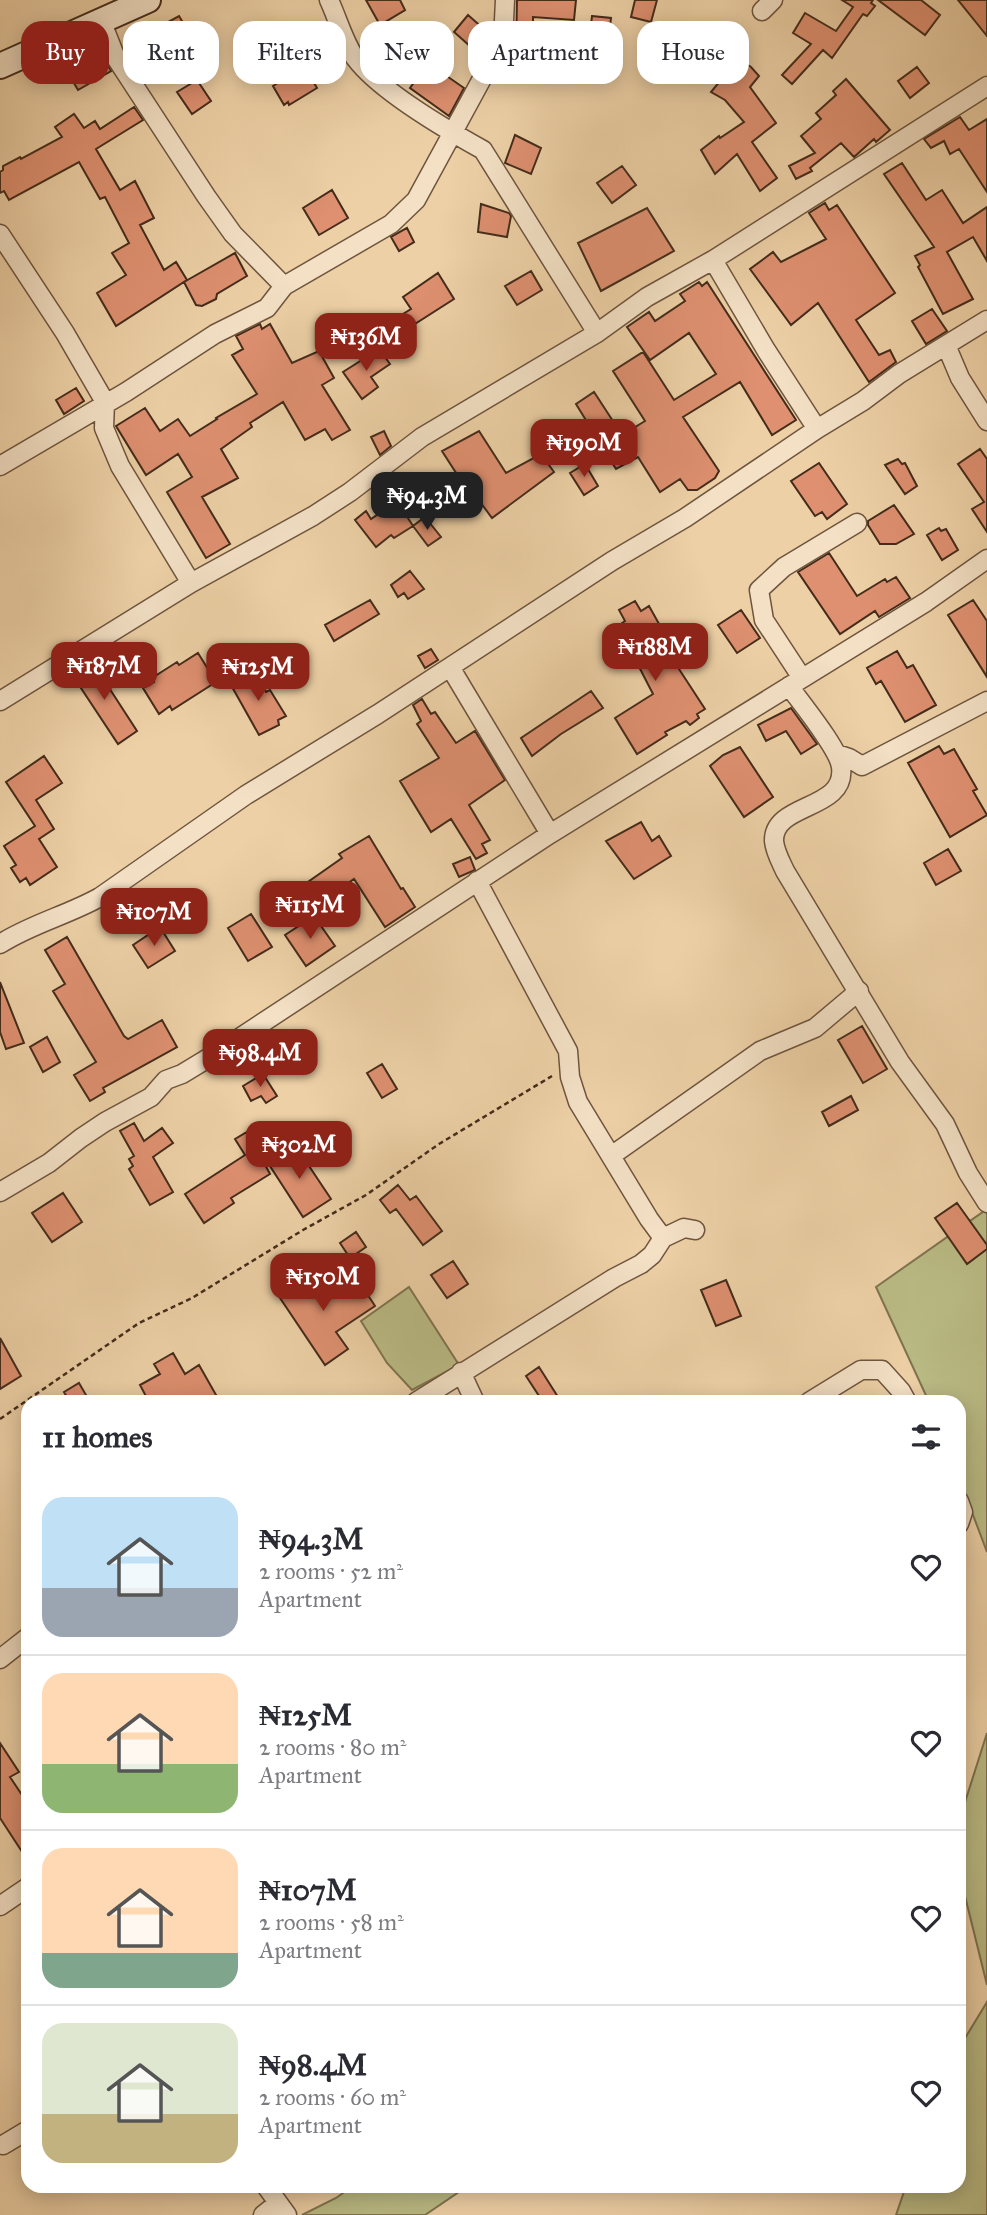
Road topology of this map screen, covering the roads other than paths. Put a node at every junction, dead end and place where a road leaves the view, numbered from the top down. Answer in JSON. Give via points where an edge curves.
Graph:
{"nodes":[{"id":1,"x":148,"y":0,"type":"edge"},
{"id":2,"x":329,"y":0,"type":"edge"},
{"id":3,"x":505,"y":0,"type":"edge"},
{"id":4,"x":101,"y":20,"type":"junction"},
{"id":5,"x":0,"y":66,"type":"edge"},
{"id":6,"x":987,"y":86,"type":"edge"},
{"id":7,"x":453,"y":133,"type":"junction"},
{"id":8,"x":0,"y":234,"type":"edge"},
{"id":9,"x":713,"y":260,"type":"junction"},
{"id":10,"x":284,"y":286,"type":"junction"},
{"id":11,"x":987,"y":320,"type":"edge"},
{"id":12,"x":597,"y":333,"type":"junction"},
{"id":13,"x":946,"y":345,"type":"junction"},
{"id":14,"x":105,"y":402,"type":"junction"},
{"id":15,"x":987,"y":421,"type":"edge"},
{"id":16,"x":817,"y":429,"type":"junction"},
{"id":17,"x":0,"y":466,"type":"edge"},
{"id":18,"x":857,"y":523,"type":"dead end"},
{"id":19,"x":987,"y":559,"type":"edge"},
{"id":20,"x":191,"y":583,"type":"junction"},
{"id":21,"x":450,"y":667,"type":"junction"},
{"id":22,"x":795,"y":682,"type":"junction"},
{"id":23,"x":0,"y":701,"type":"edge"},
{"id":24,"x":987,"y":701,"type":"edge"},
{"id":25,"x":836,"y":754,"type":"junction"},
{"id":26,"x":550,"y":834,"type":"junction"},
{"id":27,"x":477,"y":881,"type":"junction"},
{"id":28,"x":0,"y":944,"type":"edge"},
{"id":29,"x":859,"y":991,"type":"junction"},
{"id":30,"x":611,"y":1156,"type":"junction"},
{"id":31,"x":0,"y":1192,"type":"edge"},
{"id":32,"x":987,"y":1203,"type":"edge"},
{"id":33,"x":695,"y":1230,"type":"dead end"},
{"id":34,"x":663,"y":1238,"type":"junction"},
{"id":35,"x":461,"y":1372,"type":"junction"},
{"id":36,"x":426,"y":1395,"type":"edge"},
{"id":37,"x":472,"y":1395,"type":"edge"},
{"id":38,"x":821,"y":1395,"type":"edge"},
{"id":39,"x":903,"y":1395,"type":"edge"},
{"id":40,"x":21,"y":1642,"type":"edge"},
{"id":41,"x":0,"y":1658,"type":"edge"},
{"id":42,"x":21,"y":1892,"type":"edge"},
{"id":43,"x":0,"y":1906,"type":"edge"},
{"id":44,"x":21,"y":2134,"type":"edge"},
{"id":45,"x":3,"y":2144,"type":"dead end"},
{"id":46,"x":271,"y":2193,"type":"edge"},
{"id":47,"x":282,"y":2209,"type":"edge"},
{"id":48,"x":263,"y":2215,"type":"edge"}],
"edges":[{"from":1,"to":4,"type":"street"},
{"from":2,"to":7,"type":"street","via":[[355,58],[383,85]]},
{"from":3,"to":7,"type":"street","via":[[503,40]]},
{"from":4,"to":5,"type":"street"},
{"from":4,"to":10,"type":"street","via":[[116,58],[206,196],[233,234]]},
{"from":6,"to":9,"type":"street"},
{"from":7,"to":10,"type":"street","via":[[416,200],[391,224]]},
{"from":7,"to":12,"type":"street","via":[[483,150]]},
{"from":8,"to":14,"type":"street"},
{"from":9,"to":12,"type":"street","via":[[647,297]]},
{"from":9,"to":16,"type":"street"},
{"from":10,"to":14,"type":"street","via":[[267,308],[215,334]]},
{"from":11,"to":13,"type":"street"},
{"from":12,"to":20,"type":"street","via":[[422,437],[313,516]]},
{"from":13,"to":15,"type":"street"},
{"from":13,"to":16,"type":"street"},
{"from":14,"to":17,"type":"street"},
{"from":14,"to":20,"type":"street","via":[[104,428],[120,466]]},
{"from":16,"to":21,"type":"street"},
{"from":18,"to":22,"type":"street","via":[[784,567],[759,590],[764,620]]},
{"from":19,"to":22,"type":"street"},
{"from":20,"to":23,"type":"street"},
{"from":21,"to":26,"type":"street"},
{"from":21,"to":28,"type":"street","via":[[246,795],[100,897]]},
{"from":22,"to":25,"type":"street"},
{"from":22,"to":26,"type":"street"},
{"from":24,"to":25,"type":"street","via":[[862,766]]},
{"from":25,"to":29,"type":"street","via":[[840,780],[831,795],[788,817],[776,830],[774,841],[785,872]]},
{"from":26,"to":27,"type":"street"},
{"from":27,"to":30,"type":"street","via":[[568,1051],[578,1102]]},
{"from":27,"to":31,"type":"street"},
{"from":29,"to":30,"type":"street","via":[[815,1028],[760,1051]]},
{"from":29,"to":32,"type":"street","via":[[900,1062],[946,1124]]},
{"from":30,"to":34,"type":"street"},
{"from":33,"to":34,"type":"street","via":[[684,1228]]},
{"from":34,"to":35,"type":"street","via":[[641,1264]]},
{"from":35,"to":36,"type":"street"},
{"from":35,"to":37,"type":"street"},
{"from":38,"to":39,"type":"street","via":[[862,1370],[882,1370]]},
{"from":40,"to":41,"type":"street"},
{"from":42,"to":43,"type":"street"},
{"from":44,"to":45,"type":"street"},
{"from":46,"to":47,"type":"street"},
{"from":47,"to":48,"type":"street"}]}
